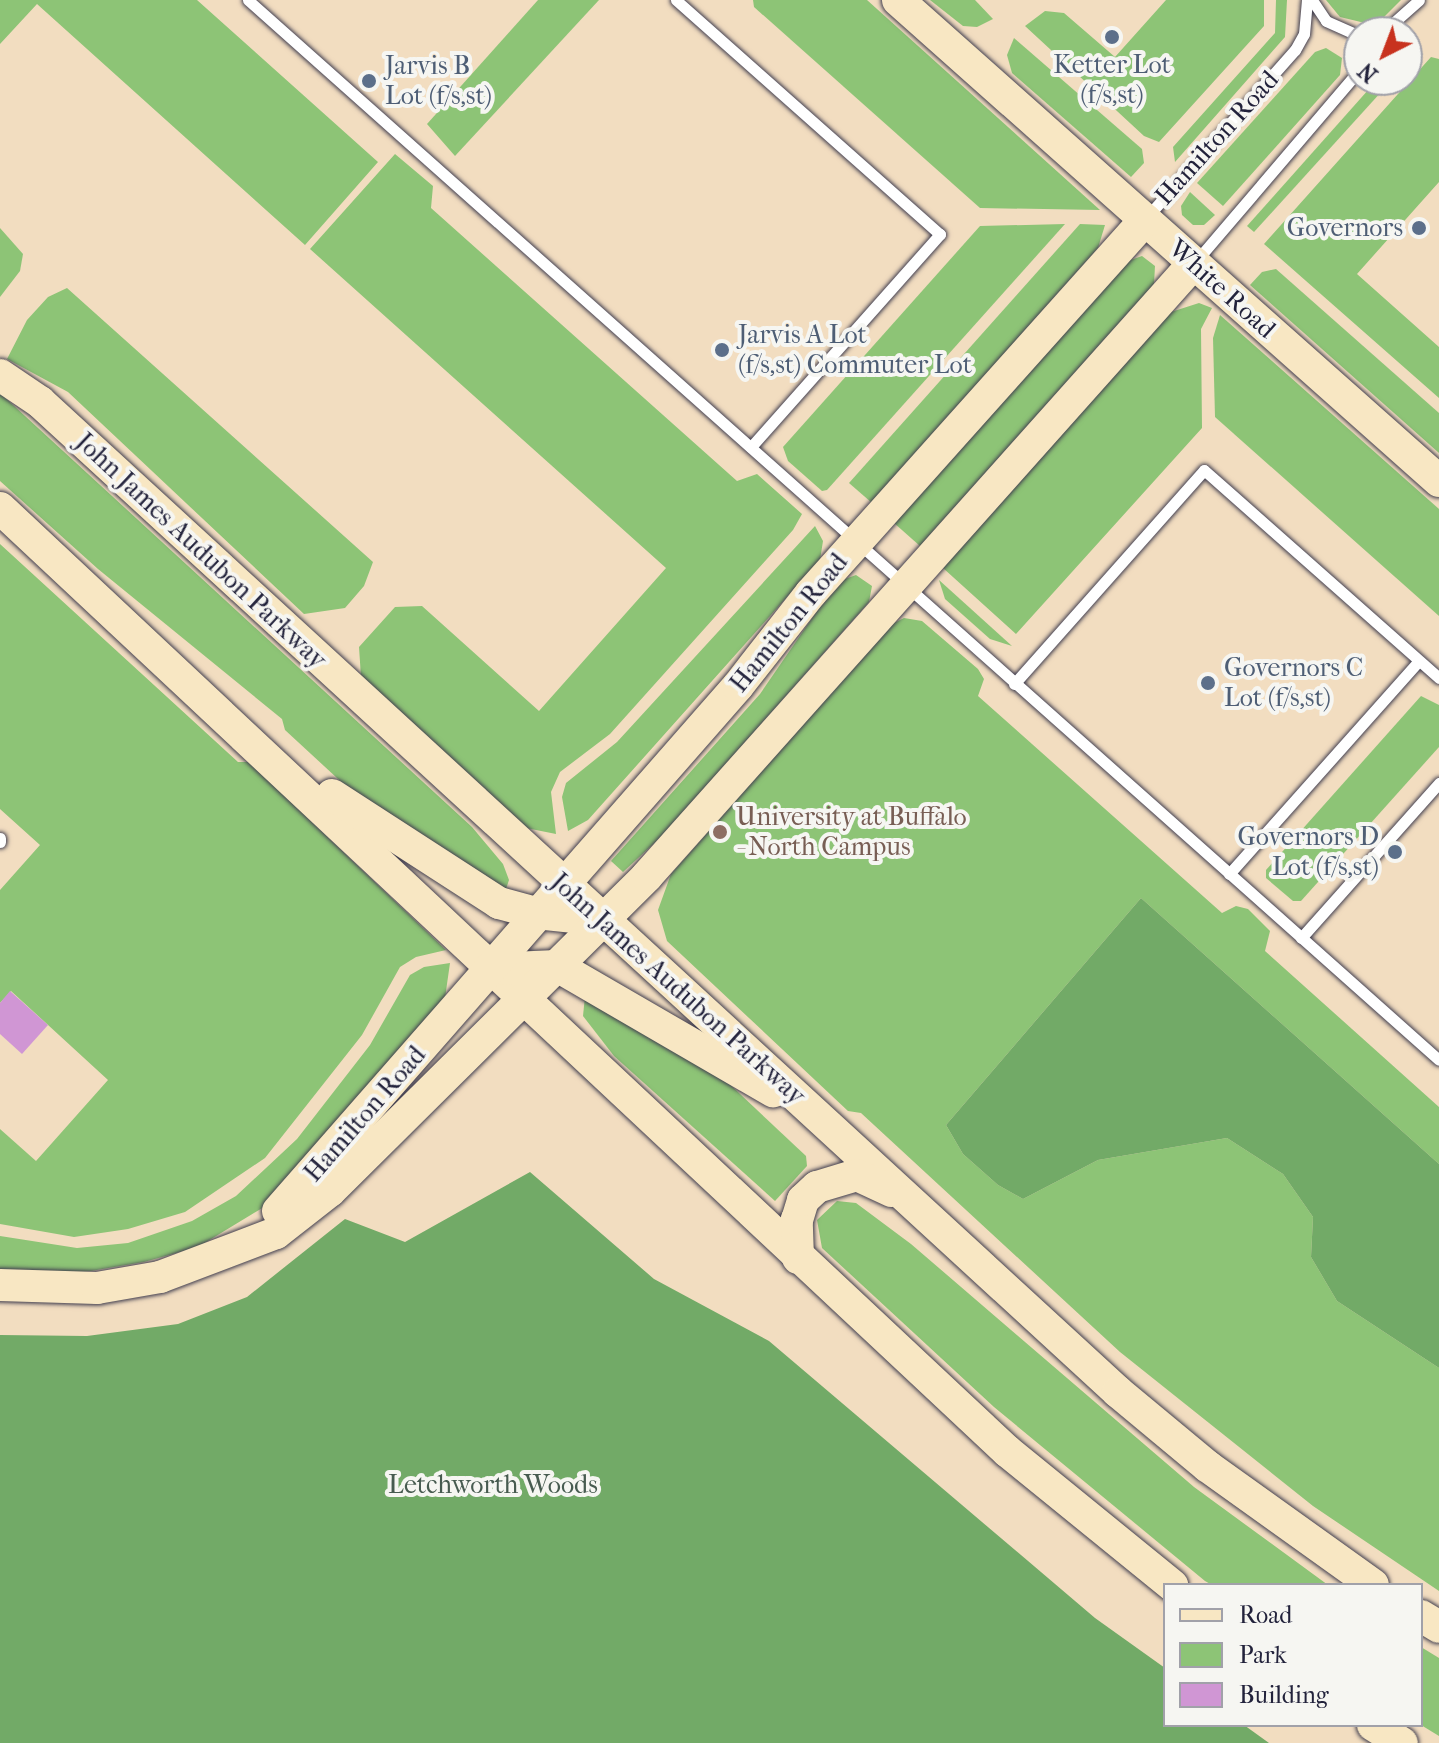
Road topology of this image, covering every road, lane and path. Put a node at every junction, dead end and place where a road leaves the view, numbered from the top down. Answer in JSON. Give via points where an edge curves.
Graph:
{"nodes":[{"id":1,"x":248,"y":0,"type":"edge"},
{"id":2,"x":676,"y":0,"type":"edge"},
{"id":3,"x":898,"y":0,"type":"edge"},
{"id":4,"x":1309,"y":0,"type":"edge"},
{"id":5,"x":1419,"y":0,"type":"edge"},
{"id":6,"x":1405,"y":16,"type":"edge"},
{"id":7,"x":1343,"y":29,"type":"edge"},
{"id":8,"x":1343,"y":89,"type":"edge"},
{"id":9,"x":1145,"y":220,"type":"junction"},
{"id":10,"x":1194,"y":263,"type":"junction"},
{"id":11,"x":0,"y":375,"type":"edge"},
{"id":12,"x":751,"y":447,"type":"junction"},
{"id":13,"x":1439,"y":481,"type":"edge"},
{"id":14,"x":0,"y":508,"type":"edge"},
{"id":15,"x":857,"y":541,"type":"junction"},
{"id":16,"x":904,"y":587,"type":"junction"},
{"id":17,"x":1419,"y":661,"type":"junction"},
{"id":18,"x":1439,"y":678,"type":"edge"},
{"id":19,"x":1014,"y":684,"type":"junction"},
{"id":20,"x":259,"y":747,"type":"junction"},
{"id":21,"x":1439,"y":783,"type":"edge"},
{"id":22,"x":1229,"y":874,"type":"junction"},
{"id":23,"x":562,"y":884,"type":"junction"},
{"id":24,"x":536,"y":913,"type":"junction"},
{"id":25,"x":603,"y":920,"type":"junction"},
{"id":26,"x":1301,"y":938,"type":"junction"},
{"id":27,"x":557,"y":966,"type":"junction"},
{"id":28,"x":489,"y":969,"type":"junction"},
{"id":29,"x":521,"y":1001,"type":"junction"},
{"id":30,"x":1439,"y":1060,"type":"edge"},
{"id":31,"x":824,"y":1121,"type":"junction"},
{"id":32,"x":920,"y":1210,"type":"junction"},
{"id":33,"x":252,"y":1239,"type":"junction"},
{"id":34,"x":798,"y":1258,"type":"junction"},
{"id":35,"x":0,"y":1285,"type":"edge"},
{"id":36,"x":1170,"y":1583,"type":"edge"},
{"id":37,"x":1370,"y":1583,"type":"edge"},
{"id":38,"x":1376,"y":1727,"type":"edge"},
{"id":39,"x":1402,"y":1743,"type":"edge"}],
"edges":[{"from":1,"to":12,"type":"lane"},
{"from":2,"to":12,"type":"lane","via":[[940,234]]},
{"from":3,"to":9,"type":"main road","name":"White Road"},
{"from":4,"to":7,"type":"lane","via":[[1326,21]]},
{"from":4,"to":9,"type":"lane","name":"Hamilton Road","via":[[1304,34],[1295,50]]},
{"from":5,"to":6,"type":"lane"},
{"from":8,"to":10,"type":"lane","name":"Hamilton Road"},
{"from":9,"to":10,"type":"main road","name":"White Road"},
{"from":9,"to":15,"type":"main road","name":"Hamilton Road"},
{"from":10,"to":13,"type":"main road","name":"White Road"},
{"from":10,"to":16,"type":"main road","name":"Hamilton Road"},
{"from":11,"to":23,"type":"main road","name":"John James Audubon Parkway","via":[[40,402]]},
{"from":12,"to":15,"type":"lane"},
{"from":14,"to":20,"type":"main road"},
{"from":15,"to":16,"type":"lane"},
{"from":15,"to":23,"type":"main road","name":"Hamilton Road","via":[[738,686]]},
{"from":16,"to":19,"type":"lane"},
{"from":16,"to":25,"type":"main road","name":"Hamilton Road"},
{"from":17,"to":18,"type":"lane"},
{"from":17,"to":19,"type":"lane","via":[[1204,470]]},
{"from":17,"to":22,"type":"lane"},
{"from":19,"to":22,"type":"lane"},
{"from":20,"to":24,"type":"main road","via":[[499,903]]},
{"from":20,"to":28,"type":"main road"},
{"from":21,"to":26,"type":"lane"},
{"from":22,"to":26,"type":"lane"},
{"from":23,"to":24,"type":"main road","name":"Hamilton Road"},
{"from":23,"to":25,"type":"main road","name":"John James Audubon Parkway"},
{"from":24,"to":25,"type":"main road"},
{"from":24,"to":28,"type":"main road","name":"Hamilton Road"},
{"from":25,"to":27,"type":"main road","name":"Hamilton Road"},
{"from":25,"to":31,"type":"main road","name":"John James Audubon Parkway"},
{"from":26,"to":30,"type":"lane"},
{"from":27,"to":28,"type":"main road"},
{"from":27,"to":29,"type":"main road","name":"Hamilton Road"},
{"from":27,"to":31,"type":"main road"},
{"from":28,"to":29,"type":"main road"},
{"from":28,"to":33,"type":"main road","name":"Hamilton Road"},
{"from":29,"to":33,"type":"main road","name":"Hamilton Road","via":[[330,1191],[276,1233]]},
{"from":29,"to":34,"type":"main road"},
{"from":31,"to":32,"type":"main road","name":"John James Audubon Parkway"},
{"from":32,"to":34,"type":"main road","via":[[875,1181],[842,1176],[803,1200],[797,1220]]},
{"from":32,"to":37,"type":"main road","name":"John James Audubon Parkway","via":[[1118,1392],[1207,1466]]},
{"from":33,"to":35,"type":"main road","name":"Hamilton Road","via":[[188,1268],[128,1284],[73,1289]]},
{"from":34,"to":36,"type":"main road","via":[[1007,1451]]},
{"from":38,"to":39,"type":"main road"}]}
